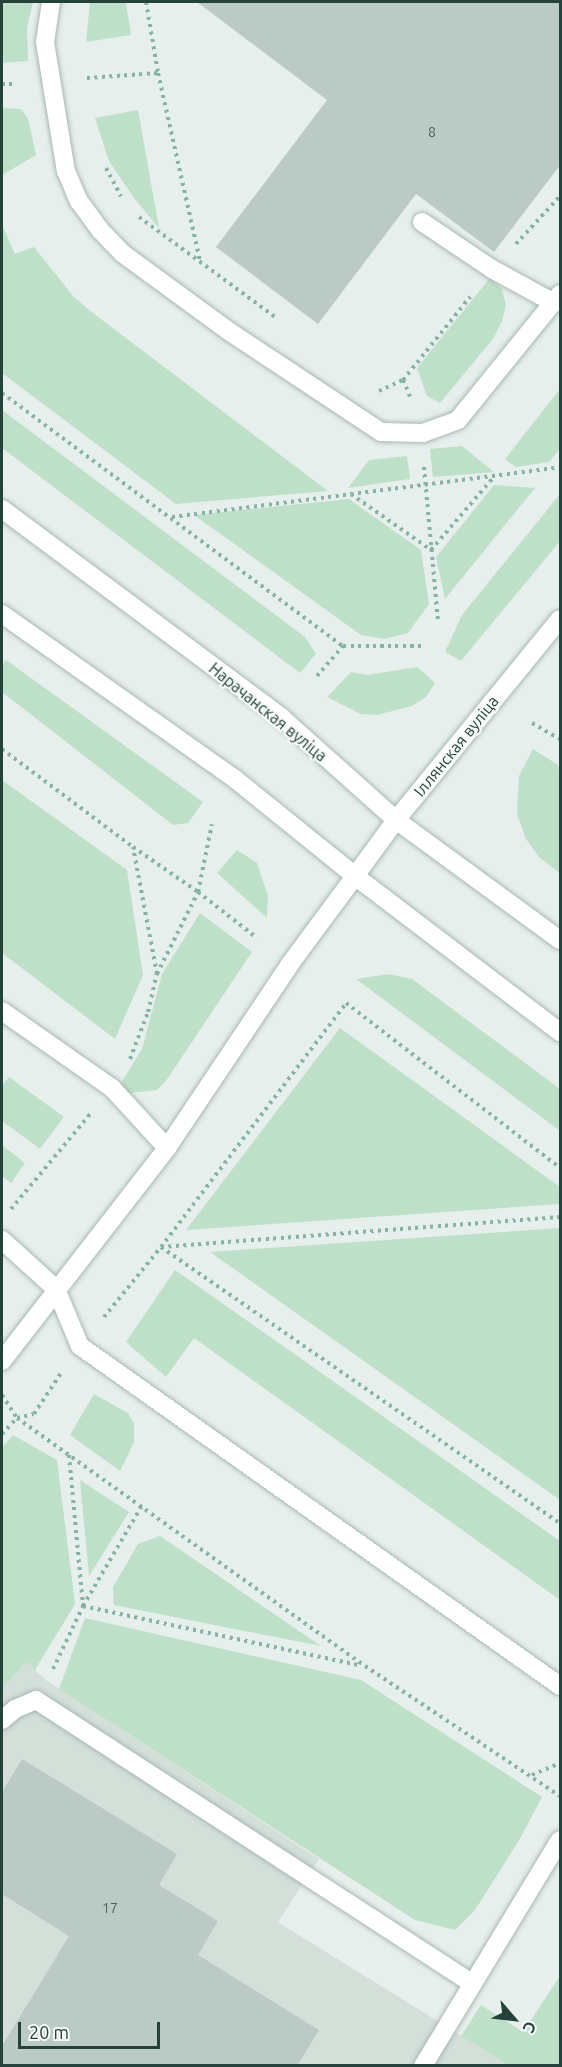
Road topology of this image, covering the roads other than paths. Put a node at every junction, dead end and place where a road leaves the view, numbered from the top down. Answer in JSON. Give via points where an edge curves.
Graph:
{"nodes":[{"id":1,"x":51,"y":2,"type":"edge"},
{"id":2,"x":422,"y":222,"type":"dead end"},
{"id":3,"x":557,"y":298,"type":"edge"},
{"id":4,"x":2,"y":509,"type":"edge"},
{"id":5,"x":2,"y":614,"type":"edge"},
{"id":6,"x":561,"y":619,"type":"edge"},
{"id":7,"x":396,"y":820,"type":"junction"},
{"id":8,"x":355,"y":876,"type":"junction"},
{"id":9,"x":561,"y":940,"type":"edge"},
{"id":10,"x":2,"y":1011,"type":"edge"},
{"id":11,"x":561,"y":1032,"type":"edge"},
{"id":12,"x":167,"y":1148,"type":"junction"},
{"id":13,"x":2,"y":1240,"type":"edge"},
{"id":14,"x":56,"y":1289,"type":"junction"},
{"id":15,"x":2,"y":1361,"type":"edge"},
{"id":16,"x":561,"y":1686,"type":"edge"},
{"id":17,"x":2,"y":1720,"type":"edge"},
{"id":18,"x":561,"y":1840,"type":"edge"},
{"id":19,"x":473,"y":1984,"type":"junction"},
{"id":20,"x":423,"y":2066,"type":"edge"}],
"edges":[{"from":1,"to":3,"type":"main road","via":[[45,42],[66,171],[79,201],[100,230],[122,253],[230,332],[381,432],[423,432],[458,420]]},
{"from":2,"to":3,"type":"main road","via":[[492,269]]},
{"from":4,"to":7,"type":"main road","name":"Нарачанская вуліца","via":[[282,718]]},
{"from":5,"to":8,"type":"main road","via":[[235,778]]},
{"from":6,"to":7,"type":"main road","name":"Іллянская вуліца"},
{"from":7,"to":8,"type":"main road","name":"Іллянская вуліца"},
{"from":7,"to":9,"type":"main road","name":"Нарачанская вуліца"},
{"from":8,"to":11,"type":"main road"},
{"from":8,"to":12,"type":"main road","name":"Іллянская вуліца","via":[[290,964]]},
{"from":10,"to":12,"type":"main road","via":[[112,1088]]},
{"from":12,"to":14,"type":"main road","name":"Іллянская вуліца"},
{"from":13,"to":14,"type":"main road"},
{"from":14,"to":15,"type":"main road","name":"Іллянская вуліца"},
{"from":14,"to":16,"type":"main road","via":[[80,1346]]},
{"from":17,"to":19,"type":"main road","via":[[36,1700]]},
{"from":18,"to":19,"type":"main road"},
{"from":19,"to":20,"type":"main road"}]}
